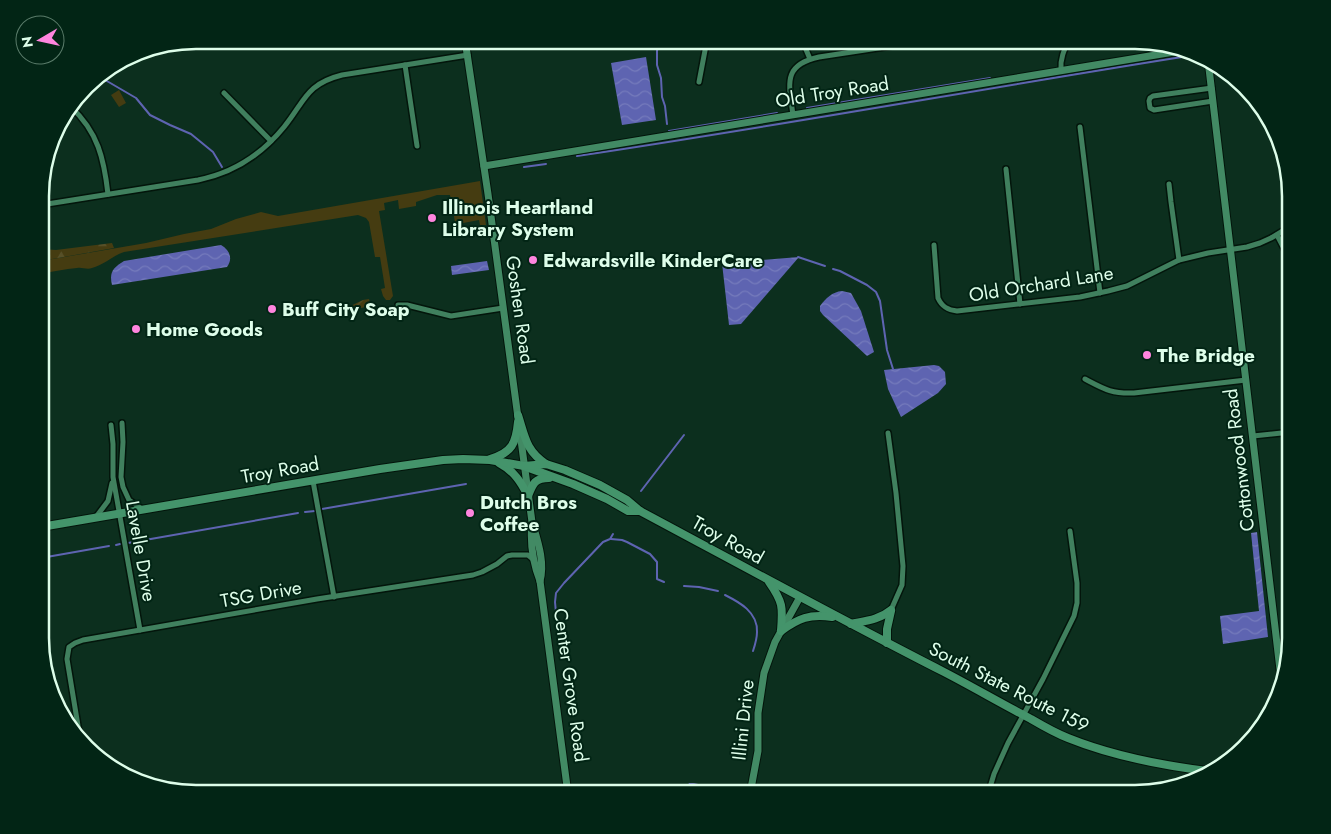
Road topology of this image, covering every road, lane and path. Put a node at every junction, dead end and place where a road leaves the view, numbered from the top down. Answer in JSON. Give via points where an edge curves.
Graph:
{"nodes":[{"id":1,"x":467,"y":49,"type":"edge"},
{"id":2,"x":705,"y":49,"type":"edge"},
{"id":3,"x":806,"y":49,"type":"edge"},
{"id":4,"x":874,"y":49,"type":"edge"},
{"id":5,"x":1065,"y":49,"type":"edge"},
{"id":6,"x":1168,"y":53,"type":"edge"},
{"id":7,"x":468,"y":55,"type":"junction"},
{"id":8,"x":810,"y":59,"type":"junction"},
{"id":9,"x":405,"y":65,"type":"junction"},
{"id":10,"x":1209,"y":68,"type":"edge"},
{"id":11,"x":1061,"y":70,"type":"junction"},
{"id":12,"x":699,"y":82,"type":"dead end"},
{"id":13,"x":1212,"y":88,"type":"junction"},
{"id":14,"x":224,"y":93,"type":"dead end"},
{"id":15,"x":1213,"y":101,"type":"junction"},
{"id":16,"x":75,"y":112,"type":"edge"},
{"id":17,"x":793,"y":115,"type":"junction"},
{"id":18,"x":1080,"y":127,"type":"dead end"},
{"id":19,"x":271,"y":140,"type":"junction"},
{"id":20,"x":418,"y":146,"type":"dead end"},
{"id":21,"x":484,"y":166,"type":"junction"},
{"id":22,"x":1006,"y":169,"type":"dead end"},
{"id":23,"x":1169,"y":184,"type":"dead end"},
{"id":24,"x":108,"y":194,"type":"junction"},
{"id":25,"x":49,"y":204,"type":"edge"},
{"id":26,"x":1282,"y":232,"type":"edge"},
{"id":27,"x":1277,"y":235,"type":"junction"},
{"id":28,"x":934,"y":245,"type":"dead end"},
{"id":29,"x":1282,"y":245,"type":"edge"},
{"id":30,"x":1231,"y":250,"type":"junction"},
{"id":31,"x":1179,"y":260,"type":"junction"},
{"id":32,"x":1100,"y":293,"type":"junction"},
{"id":33,"x":1020,"y":304,"type":"junction"},
{"id":34,"x":398,"y":305,"type":"dead end"},
{"id":35,"x":503,"y":308,"type":"junction"},
{"id":36,"x":1085,"y":379,"type":"dead end"},
{"id":37,"x":1246,"y":380,"type":"junction"},
{"id":38,"x":518,"y":418,"type":"junction"},
{"id":39,"x":122,"y":423,"type":"dead end"},
{"id":40,"x":111,"y":425,"type":"dead end"},
{"id":41,"x":888,"y":433,"type":"dead end"},
{"id":42,"x":1282,"y":433,"type":"edge"},
{"id":43,"x":1253,"y":436,"type":"junction"},
{"id":44,"x":486,"y":460,"type":"junction"},
{"id":45,"x":496,"y":461,"type":"junction"},
{"id":46,"x":546,"y":464,"type":"junction"},
{"id":47,"x":524,"y":466,"type":"junction"},
{"id":48,"x":113,"y":477,"type":"junction"},
{"id":49,"x":555,"y":478,"type":"junction"},
{"id":50,"x":313,"y":481,"type":"junction"},
{"id":51,"x":528,"y":496,"type":"junction"},
{"id":52,"x":142,"y":510,"type":"junction"},
{"id":53,"x":640,"y":511,"type":"junction"},
{"id":54,"x":118,"y":513,"type":"junction"},
{"id":55,"x":96,"y":517,"type":"junction"},
{"id":56,"x":532,"y":522,"type":"junction"},
{"id":57,"x":49,"y":526,"type":"edge"},
{"id":58,"x":1070,"y":531,"type":"dead end"},
{"id":59,"x":536,"y":571,"type":"junction"},
{"id":60,"x":769,"y":580,"type":"junction"},
{"id":61,"x":540,"y":581,"type":"junction"},
{"id":62,"x":334,"y":597,"type":"junction"},
{"id":63,"x":800,"y":598,"type":"junction"},
{"id":64,"x":891,"y":610,"type":"junction"},
{"id":65,"x":838,"y":618,"type":"junction"},
{"id":66,"x":851,"y":624,"type":"junction"},
{"id":67,"x":140,"y":630,"type":"junction"},
{"id":68,"x":781,"y":632,"type":"junction"},
{"id":69,"x":887,"y":643,"type":"junction"},
{"id":70,"x":1279,"y":664,"type":"edge"},
{"id":71,"x":1023,"y":715,"type":"junction"},
{"id":72,"x":78,"y":727,"type":"edge"},
{"id":73,"x":1200,"y":770,"type":"edge"},
{"id":74,"x":567,"y":785,"type":"edge"},
{"id":75,"x":752,"y":785,"type":"edge"},
{"id":76,"x":991,"y":785,"type":"edge"}],
"edges":[{"from":1,"to":7,"type":"street","name":"Goshen Road"},
{"from":2,"to":12,"type":"street"},
{"from":3,"to":8,"type":"street"},
{"from":4,"to":8,"type":"street"},
{"from":5,"to":11,"type":"street"},
{"from":6,"to":11,"type":"street","name":"Old Troy Road"},
{"from":7,"to":9,"type":"street"},
{"from":7,"to":21,"type":"street","name":"Goshen Road"},
{"from":8,"to":17,"type":"street","via":[[796,67],[790,78]]},
{"from":9,"to":19,"type":"street","via":[[342,75],[322,82],[310,90]]},
{"from":9,"to":20,"type":"street"},
{"from":10,"to":13,"type":"street","name":"Cottonwood Road"},
{"from":11,"to":17,"type":"street","name":"Old Troy Road"},
{"from":13,"to":15,"type":"street","name":"Cottonwood Road"},
{"from":13,"to":15,"type":"street","via":[[1153,96],[1149,104],[1154,110]]},
{"from":14,"to":19,"type":"street"},
{"from":15,"to":30,"type":"street","name":"Cottonwood Road"},
{"from":16,"to":24,"type":"street","via":[[97,143]]},
{"from":17,"to":21,"type":"street","name":"Old Troy Road"},
{"from":18,"to":32,"type":"street"},
{"from":19,"to":24,"type":"street","via":[[250,159],[217,175]]},
{"from":21,"to":35,"type":"street","name":"Goshen Road"},
{"from":22,"to":33,"type":"street"},
{"from":23,"to":31,"type":"street"},
{"from":24,"to":25,"type":"street"},
{"from":26,"to":27,"type":"street","name":"Old Orchard Lane"},
{"from":27,"to":29,"type":"street"},
{"from":27,"to":30,"type":"street","name":"Old Orchard Lane"},
{"from":28,"to":33,"type":"street","name":"Old Orchard Lane","via":[[938,298],[946,308],[957,312]]},
{"from":30,"to":31,"type":"street","name":"Old Orchard Lane"},
{"from":30,"to":37,"type":"street","name":"Cottonwood Road"},
{"from":31,"to":32,"type":"street","name":"Old Orchard Lane","via":[[1127,286]]},
{"from":32,"to":33,"type":"street","name":"Old Orchard Lane"},
{"from":34,"to":35,"type":"street","via":[[451,316]]},
{"from":35,"to":38,"type":"street","name":"Goshen Road"},
{"from":36,"to":37,"type":"street","via":[[1121,394]]},
{"from":37,"to":43,"type":"street","name":"Cottonwood Road"},
{"from":38,"to":44,"type":"main road","via":[[513,445],[503,454]]},
{"from":38,"to":46,"type":"main road","via":[[530,449]]},
{"from":38,"to":47,"type":"street","name":"Goshen Road"},
{"from":39,"to":52,"type":"street","name":"Lavelle Drive","via":[[123,487],[129,500]]},
{"from":40,"to":48,"type":"street","name":"Lavelle Drive"},
{"from":41,"to":64,"type":"street","via":[[903,566],[902,585]]},
{"from":42,"to":43,"type":"street"},
{"from":43,"to":70,"type":"street","name":"Cottonwood Road"},
{"from":44,"to":45,"type":"main road","name":"Troy Road"},
{"from":44,"to":50,"type":"main road","name":"Troy Road","via":[[443,460]]},
{"from":45,"to":47,"type":"main road","name":"Troy Road"},
{"from":45,"to":51,"type":"main road","via":[[512,471]]},
{"from":46,"to":47,"type":"main road","name":"Troy Road"},
{"from":46,"to":53,"type":"main road","name":"Troy Road","via":[[600,485],[628,500]]},
{"from":47,"to":49,"type":"main road","name":"Troy Road"},
{"from":47,"to":51,"type":"street","name":"Center Grove Road"},
{"from":48,"to":54,"type":"street","name":"Lavelle Drive"},
{"from":48,"to":55,"type":"street","name":"Lavelle Drive","via":[[108,502]]},
{"from":49,"to":51,"type":"main road","via":[[538,480]]},
{"from":49,"to":53,"type":"main road","name":"Troy Road","via":[[628,510]]},
{"from":50,"to":52,"type":"main road","name":"Troy Road"},
{"from":50,"to":62,"type":"street"},
{"from":51,"to":56,"type":"street","name":"Center Grove Road"},
{"from":52,"to":54,"type":"main road","name":"Troy Road"},
{"from":53,"to":60,"type":"main road","name":"Troy Road"},
{"from":54,"to":55,"type":"main road","name":"Troy Road"},
{"from":54,"to":67,"type":"street","name":"Lavelle Drive"},
{"from":55,"to":57,"type":"main road","name":"Troy Road"},
{"from":56,"to":59,"type":"street","name":"Center Grove Road"},
{"from":56,"to":61,"type":"street","name":"Center Grove Road","via":[[540,556]]},
{"from":58,"to":71,"type":"street","via":[[1077,583],[1074,616]]},
{"from":59,"to":61,"type":"street","name":"Center Grove Road"},
{"from":59,"to":62,"type":"street","name":"TSG Drive","via":[[533,559],[528,555],[512,555],[482,572]]},
{"from":60,"to":63,"type":"main road","name":"Troy Road"},
{"from":60,"to":68,"type":"main road","via":[[780,599]]},
{"from":61,"to":74,"type":"street","name":"Center Grove Road"},
{"from":62,"to":67,"type":"street","name":"TSG Drive"},
{"from":63,"to":65,"type":"main road","name":"South State Route 159"},
{"from":63,"to":68,"type":"street","name":"Illini Drive"},
{"from":64,"to":66,"type":"main road","via":[[881,617]]},
{"from":64,"to":69,"type":"main road"},
{"from":65,"to":66,"type":"main road","name":"South State Route 159"},
{"from":65,"to":68,"type":"main road","via":[[804,617]]},
{"from":66,"to":69,"type":"main road","name":"South State Route 159"},
{"from":67,"to":72,"type":"street","name":"TSG Drive","via":[[78,641],[69,647],[67,659]]},
{"from":68,"to":75,"type":"street","name":"Illini Drive","via":[[769,658],[761,688],[758,751]]},
{"from":69,"to":71,"type":"main road","name":"South State Route 159"},
{"from":71,"to":73,"type":"main road","name":"South State Route 159","via":[[1096,748],[1140,761]]},
{"from":71,"to":76,"type":"street"}]}
